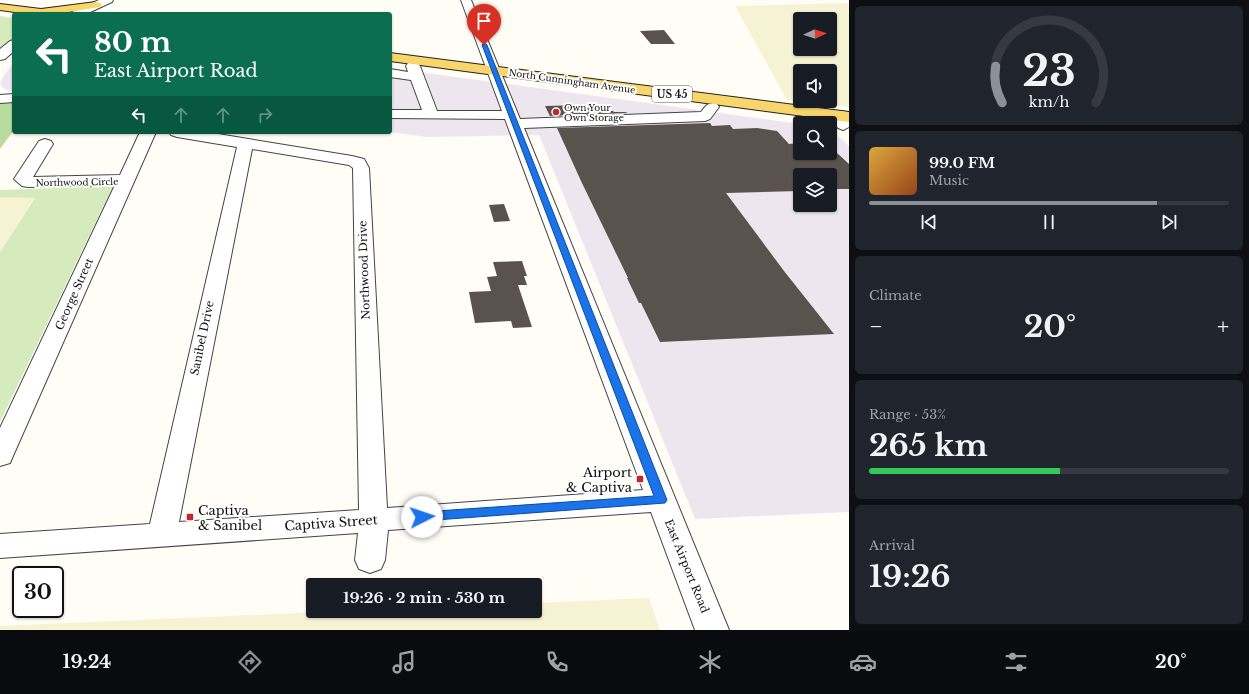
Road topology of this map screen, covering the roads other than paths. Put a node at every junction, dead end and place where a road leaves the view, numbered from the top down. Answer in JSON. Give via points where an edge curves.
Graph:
{"nodes":[{"id":1,"x":108,"y":0,"type":"edge"},
{"id":2,"x":466,"y":0,"type":"edge"},
{"id":3,"x":96,"y":6,"type":"junction"},
{"id":4,"x":0,"y":7,"type":"edge"},
{"id":5,"x":0,"y":12,"type":"edge"},
{"id":6,"x":41,"y":12,"type":"joint"},
{"id":7,"x":81,"y":12,"type":"edge"},
{"id":8,"x":12,"y":13,"type":"edge"},
{"id":9,"x":12,"y":46,"type":"edge"},
{"id":10,"x":0,"y":56,"type":"edge"},
{"id":11,"x":392,"y":57,"type":"edge"},
{"id":12,"x":392,"y":65,"type":"edge"},
{"id":13,"x":494,"y":69,"type":"junction"},
{"id":14,"x":415,"y":72,"type":"junction"},
{"id":15,"x":392,"y":73,"type":"edge"},
{"id":16,"x":0,"y":98,"type":"edge"},
{"id":17,"x":12,"y":98,"type":"edge"},
{"id":18,"x":712,"y":108,"type":"junction"},
{"id":19,"x":392,"y":114,"type":"edge"},
{"id":20,"x":430,"y":115,"type":"junction"},
{"id":21,"x":514,"y":120,"type":"junction"},
{"id":22,"x":840,"y":122,"type":"edge"},
{"id":23,"x":147,"y":134,"type":"edge"},
{"id":24,"x":189,"y":134,"type":"edge"},
{"id":25,"x":45,"y":144,"type":"dead end"},
{"id":26,"x":247,"y":144,"type":"junction"},
{"id":27,"x":125,"y":180,"type":"junction"},
{"id":28,"x":0,"y":456,"type":"edge"},
{"id":29,"x":661,"y":500,"type":"junction"},
{"id":30,"x":374,"y":520,"type":"junction"},
{"id":31,"x":162,"y":535,"type":"junction"},
{"id":32,"x":0,"y":546,"type":"edge"},
{"id":33,"x":370,"y":560,"type":"dead end"},
{"id":34,"x":712,"y":630,"type":"edge"}],
"edges":[{"from":1,"to":3,"type":"street"},
{"from":2,"to":13,"type":"street","name":"East Airport Road"},
{"from":3,"to":6,"type":"main road"},
{"from":3,"to":7,"type":"street"},
{"from":4,"to":6,"type":"main road"},
{"from":5,"to":8,"type":"main road"},
{"from":9,"to":10,"type":"street"},
{"from":11,"to":13,"type":"main road","name":"North Cunningham Avenue","number":"US 45"},
{"from":12,"to":14,"type":"main road","name":"North Cunningham Avenue","number":"US 45"},
{"from":13,"to":14,"type":"main road","name":"North Cunningham Avenue","number":"US 45"},
{"from":13,"to":18,"type":"main road","name":"North Cunningham Avenue","number":"US 45"},
{"from":13,"to":21,"type":"street","name":"East Airport Road"},
{"from":13,"to":22,"type":"main road","name":"North Cunningham Avenue","number":"US 45"},
{"from":14,"to":15,"type":"street"},
{"from":14,"to":20,"type":"street"},
{"from":16,"to":17,"type":"street"},
{"from":18,"to":21,"type":"street","via":[[705,116]]},
{"from":18,"to":22,"type":"main road","name":"North Cunningham Avenue","number":"US 45"},
{"from":19,"to":20,"type":"street"},
{"from":20,"to":21,"type":"street"},
{"from":21,"to":29,"type":"street","name":"East Airport Road"},
{"from":23,"to":27,"type":"street","name":"George Street"},
{"from":24,"to":26,"type":"street","name":"Northwood Drive"},
{"from":25,"to":27,"type":"street","name":"Northwood Circle","via":[[23,179],[28,182]]},
{"from":26,"to":30,"type":"street","name":"Northwood Drive","via":[[352,160],[361,168],[370,482]]},
{"from":26,"to":31,"type":"street","name":"Sanibel Drive","via":[[238,171]]},
{"from":27,"to":28,"type":"street","name":"George Street"},
{"from":29,"to":30,"type":"street","name":"Captiva Street"},
{"from":29,"to":34,"type":"street","name":"East Airport Road"},
{"from":30,"to":31,"type":"street","name":"Captiva Street"},
{"from":30,"to":33,"type":"street","name":"Northwood Drive"},
{"from":31,"to":32,"type":"street","name":"Captiva Street"}]}
